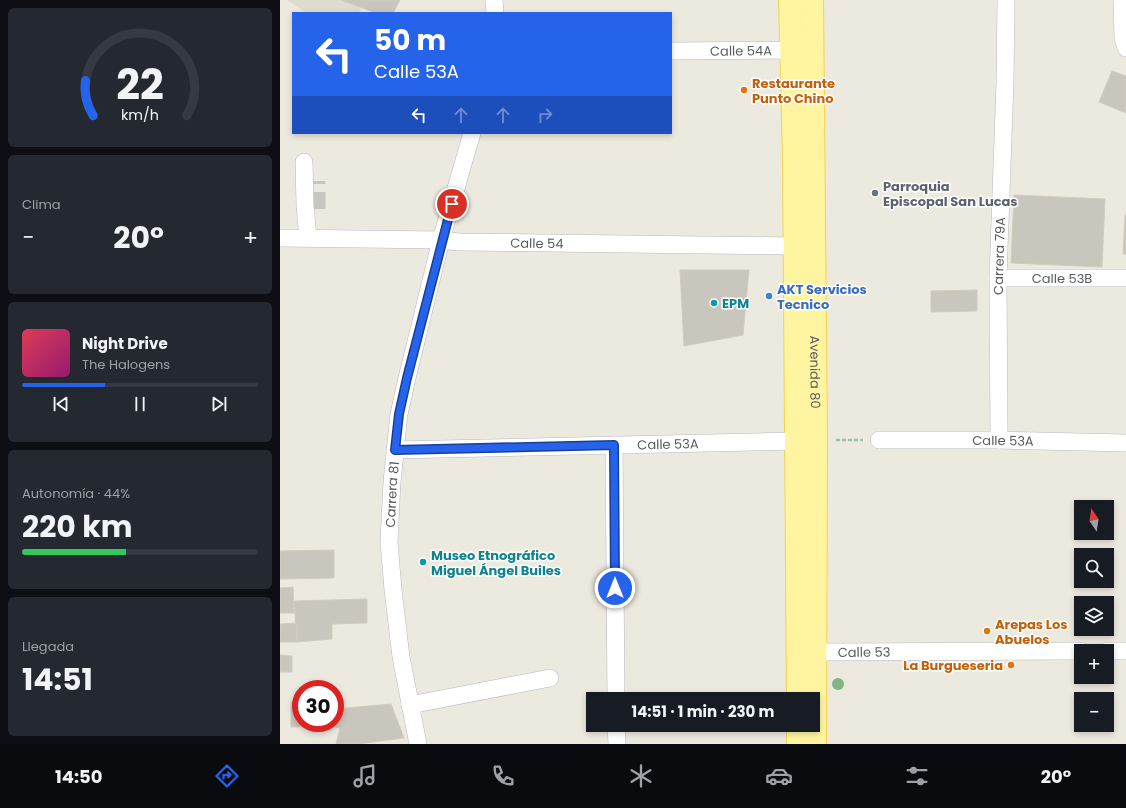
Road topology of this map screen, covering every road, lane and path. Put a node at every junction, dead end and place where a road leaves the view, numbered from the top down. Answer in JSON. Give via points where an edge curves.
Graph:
{"nodes":[{"id":1,"x":494,"y":0,"type":"edge"},
{"id":2,"x":790,"y":0,"type":"edge"},
{"id":3,"x":812,"y":0,"type":"edge"},
{"id":4,"x":1006,"y":0,"type":"edge"},
{"id":5,"x":1122,"y":0,"type":"edge"},
{"id":6,"x":495,"y":12,"type":"edge"},
{"id":7,"x":1126,"y":47,"type":"edge"},
{"id":8,"x":802,"y":50,"type":"junction"},
{"id":9,"x":672,"y":51,"type":"edge"},
{"id":10,"x":472,"y":134,"type":"edge"},
{"id":11,"x":304,"y":162,"type":"dead end"},
{"id":12,"x":317,"y":209,"type":"tunnel mouth"},
{"id":13,"x":280,"y":238,"type":"edge"},
{"id":14,"x":313,"y":238,"type":"junction"},
{"id":15,"x":442,"y":240,"type":"junction"},
{"id":16,"x":794,"y":246,"type":"junction"},
{"id":17,"x":998,"y":278,"type":"junction"},
{"id":18,"x":1126,"y":278,"type":"edge"},
{"id":19,"x":829,"y":440,"type":"dead end"},
{"id":20,"x":879,"y":440,"type":"joint"},
{"id":21,"x":999,"y":440,"type":"junction"},
{"id":22,"x":796,"y":442,"type":"junction"},
{"id":23,"x":1126,"y":443,"type":"edge"},
{"id":24,"x":614,"y":445,"type":"junction"},
{"id":25,"x":395,"y":450,"type":"junction"},
{"id":26,"x":1074,"y":651,"type":"edge"},
{"id":27,"x":1114,"y":651,"type":"edge"},
{"id":28,"x":1126,"y":651,"type":"edge"},
{"id":29,"x":816,"y":652,"type":"junction"},
{"id":30,"x":550,"y":678,"type":"dead end"},
{"id":31,"x":616,"y":692,"type":"edge"},
{"id":32,"x":798,"y":692,"type":"edge"},
{"id":33,"x":410,"y":705,"type":"junction"},
{"id":34,"x":616,"y":732,"type":"edge"},
{"id":35,"x":798,"y":732,"type":"edge"},
{"id":36,"x":418,"y":744,"type":"edge"},
{"id":37,"x":617,"y":744,"type":"edge"},
{"id":38,"x":798,"y":744,"type":"edge"},
{"id":39,"x":815,"y":744,"type":"edge"}],
"edges":[{"from":1,"to":6,"type":"street"},
{"from":2,"to":8,"type":"main road","name":"Avenida 80"},
{"from":3,"to":8,"type":"main road","name":"Avenida 80"},
{"from":4,"to":17,"type":"street","name":"Carrera 79A"},
{"from":5,"to":7,"type":"street","via":[[1123,38]]},
{"from":8,"to":9,"type":"street","name":"Calle 54A"},
{"from":8,"to":16,"type":"main road","name":"Avenida 80"},
{"from":8,"to":29,"type":"main road","name":"Avenida 80","via":[[816,424]]},
{"from":10,"to":15,"type":"street","name":"Carrera 81"},
{"from":11,"to":14,"type":"street","via":[[305,205]]},
{"from":12,"to":14,"type":"street"},
{"from":13,"to":14,"type":"street","name":"Calle 54"},
{"from":14,"to":15,"type":"street","name":"Calle 54"},
{"from":15,"to":16,"type":"street","name":"Calle 54"},
{"from":15,"to":25,"type":"street","name":"Carrera 81","via":[[407,378]]},
{"from":16,"to":22,"type":"main road","name":"Avenida 80"},
{"from":17,"to":18,"type":"street","name":"Calle 53B"},
{"from":17,"to":21,"type":"street","name":"Carrera 79A"},
{"from":19,"to":20,"type":"path"},
{"from":20,"to":21,"type":"street","name":"Calle 53A"},
{"from":21,"to":23,"type":"street","name":"Calle 53A"},
{"from":22,"to":24,"type":"street","name":"Calle 53A"},
{"from":22,"to":32,"type":"main road","name":"Avenida 80"},
{"from":24,"to":25,"type":"street","name":"Calle 53A"},
{"from":24,"to":31,"type":"street"},
{"from":25,"to":33,"type":"street","name":"Carrera 81","via":[[390,548],[401,657]]},
{"from":26,"to":29,"type":"street","name":"Calle 53"},
{"from":27,"to":28,"type":"street"},
{"from":29,"to":39,"type":"main road","name":"Avenida 80"},
{"from":30,"to":33,"type":"street"},
{"from":33,"to":36,"type":"street","name":"Carrera 81"},
{"from":34,"to":37,"type":"street"},
{"from":35,"to":38,"type":"main road"}]}
